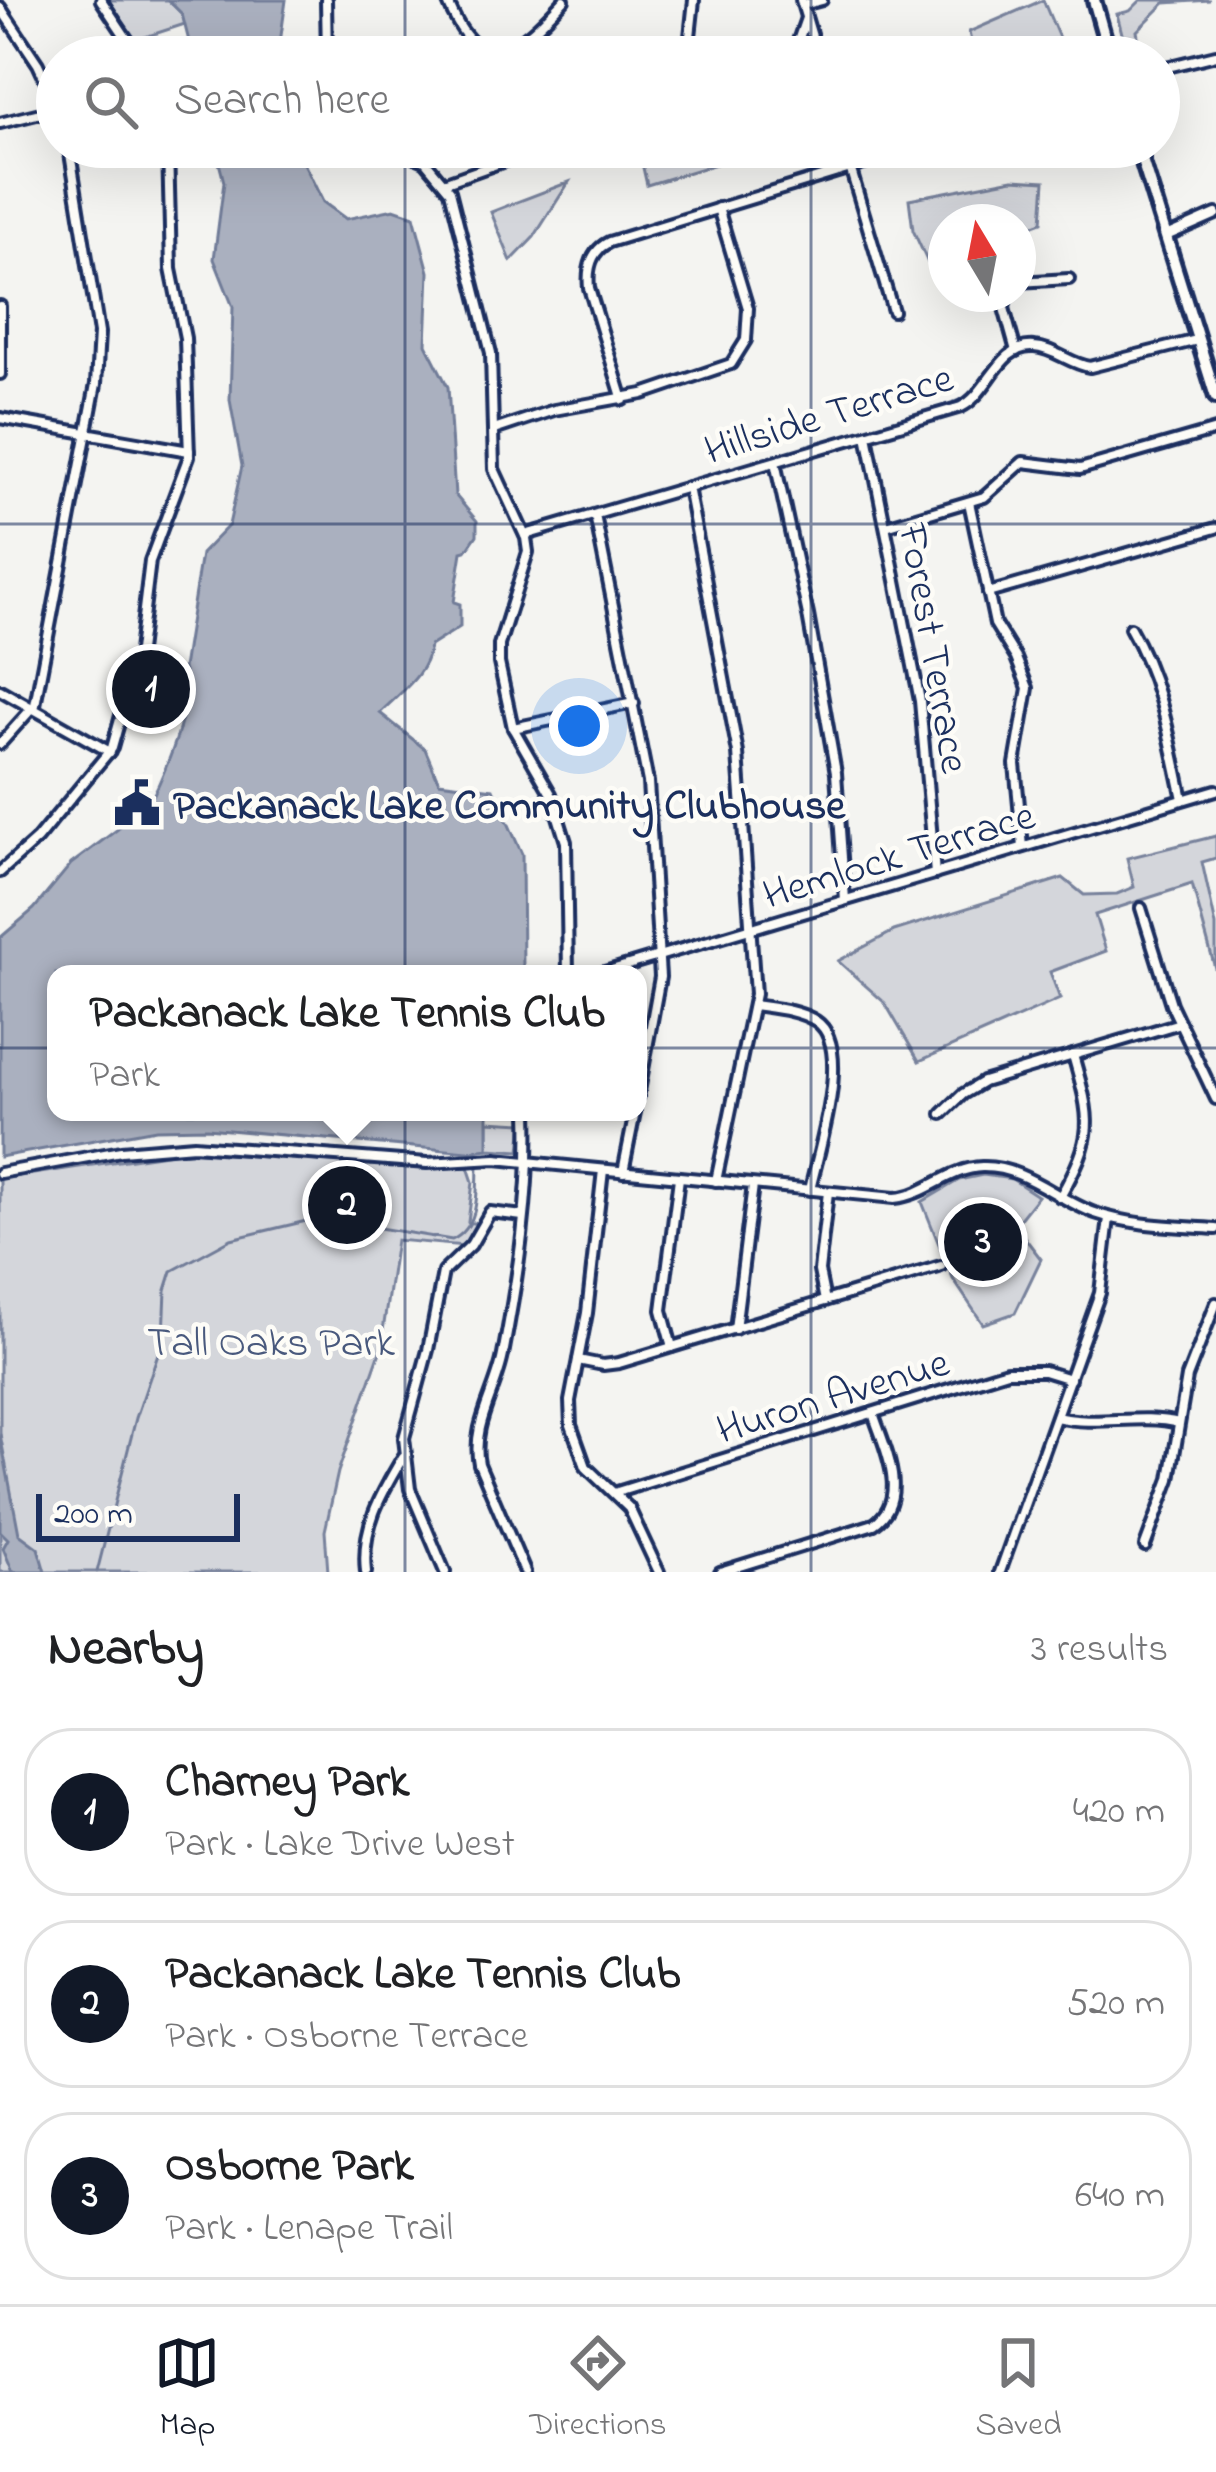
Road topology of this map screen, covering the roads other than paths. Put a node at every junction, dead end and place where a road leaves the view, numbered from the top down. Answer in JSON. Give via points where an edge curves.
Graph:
{"nodes":[{"id":1,"x":101,"y":0,"type":"edge"},
{"id":2,"x":326,"y":0,"type":"edge"},
{"id":3,"x":447,"y":0,"type":"edge"},
{"id":4,"x":565,"y":0,"type":"edge"},
{"id":5,"x":694,"y":0,"type":"edge"},
{"id":6,"x":822,"y":0,"type":"edge"},
{"id":7,"x":1094,"y":0,"type":"edge"},
{"id":8,"x":802,"y":3,"type":"edge"},
{"id":9,"x":0,"y":7,"type":"edge"},
{"id":10,"x":806,"y":17,"type":"junction"},
{"id":11,"x":125,"y":36,"type":"edge"},
{"id":12,"x":326,"y":36,"type":"edge"},
{"id":13,"x":466,"y":36,"type":"edge"},
{"id":14,"x":529,"y":36,"type":"edge"},
{"id":15,"x":690,"y":36,"type":"edge"},
{"id":16,"x":800,"y":36,"type":"edge"},
{"id":17,"x":812,"y":36,"type":"edge"},
{"id":18,"x":1104,"y":36,"type":"edge"},
{"id":19,"x":1216,"y":55,"type":"edge"},
{"id":20,"x":36,"y":61,"type":"edge"},
{"id":21,"x":1180,"y":63,"type":"edge"},
{"id":22,"x":36,"y":113,"type":"edge"},
{"id":23,"x":0,"y":122,"type":"edge"},
{"id":24,"x":72,"y":168,"type":"edge"},
{"id":25,"x":169,"y":168,"type":"edge"},
{"id":26,"x":432,"y":168,"type":"edge"},
{"id":27,"x":485,"y":168,"type":"edge"},
{"id":28,"x":851,"y":168,"type":"joint"},
{"id":29,"x":1144,"y":168,"type":"edge"},
{"id":30,"x":446,"y":182,"type":"junction"},
{"id":31,"x":718,"y":208,"type":"junction"},
{"id":32,"x":1216,"y":214,"type":"edge"},
{"id":33,"x":1165,"y":237,"type":"junction"},
{"id":34,"x":1070,"y":279,"type":"dead end"},
{"id":35,"x":1036,"y":281,"type":"edge"},
{"id":36,"x":0,"y":306,"type":"edge"},
{"id":37,"x":893,"y":311,"type":"dead end"},
{"id":38,"x":1005,"y":312,"type":"edge"},
{"id":39,"x":1197,"y":340,"type":"junction"},
{"id":40,"x":1016,"y":351,"type":"junction"},
{"id":41,"x":0,"y":374,"type":"edge"},
{"id":42,"x":1216,"y":397,"type":"edge"},
{"id":43,"x":623,"y":400,"type":"junction"},
{"id":44,"x":0,"y":418,"type":"edge"},
{"id":45,"x":493,"y":430,"type":"junction"},
{"id":46,"x":1216,"y":430,"type":"edge"},
{"id":47,"x":88,"y":434,"type":"junction"},
{"id":48,"x":867,"y":435,"type":"junction"},
{"id":49,"x":189,"y":451,"type":"junction"},
{"id":50,"x":775,"y":462,"type":"junction"},
{"id":51,"x":688,"y":487,"type":"junction"},
{"id":52,"x":969,"y":502,"type":"junction"},
{"id":53,"x":595,"y":514,"type":"junction"},
{"id":54,"x":886,"y":526,"type":"junction"},
{"id":55,"x":1216,"y":528,"type":"edge"},
{"id":56,"x":525,"y":535,"type":"junction"},
{"id":57,"x":988,"y":593,"type":"junction"},
{"id":58,"x":1130,"y":628,"type":"dead end"},
{"id":59,"x":0,"y":690,"type":"edge"},
{"id":60,"x":634,"y":703,"type":"junction"},
{"id":61,"x":33,"y":709,"type":"junction"},
{"id":62,"x":513,"y":728,"type":"junction"},
{"id":63,"x":0,"y":744,"type":"edge"},
{"id":64,"x":110,"y":752,"type":"junction"},
{"id":65,"x":1216,"y":790,"type":"edge"},
{"id":66,"x":1183,"y":799,"type":"junction"},
{"id":67,"x":1023,"y":847,"type":"junction"},
{"id":68,"x":0,"y":872,"type":"edge"},
{"id":69,"x":935,"y":874,"type":"junction"},
{"id":70,"x":845,"y":900,"type":"junction"},
{"id":71,"x":1141,"y":908,"type":"dead end"},
{"id":72,"x":751,"y":928,"type":"junction"},
{"id":73,"x":659,"y":955,"type":"junction"},
{"id":74,"x":568,"y":965,"type":"edge"},
{"id":75,"x":627,"y":965,"type":"edge"},
{"id":76,"x":753,"y":1005,"type":"junction"},
{"id":77,"x":1180,"y":1023,"type":"junction"},
{"id":78,"x":647,"y":1053,"type":"edge"},
{"id":79,"x":1073,"y":1055,"type":"junction"},
{"id":80,"x":1216,"y":1099,"type":"edge"},
{"id":81,"x":942,"y":1114,"type":"dead end"},
{"id":82,"x":528,"y":1121,"type":"edge"},
{"id":83,"x":633,"y":1121,"type":"edge"},
{"id":84,"x":530,"y":1163,"type":"junction"},
{"id":85,"x":603,"y":1170,"type":"junction"},
{"id":86,"x":623,"y":1172,"type":"junction"},
{"id":87,"x":0,"y":1173,"type":"edge"},
{"id":88,"x":679,"y":1178,"type":"junction"},
{"id":89,"x":716,"y":1181,"type":"junction"},
{"id":90,"x":753,"y":1185,"type":"junction"},
{"id":91,"x":810,"y":1190,"type":"junction"},
{"id":92,"x":828,"y":1192,"type":"junction"},
{"id":93,"x":1060,"y":1197,"type":"junction"},
{"id":94,"x":523,"y":1216,"type":"junction"},
{"id":95,"x":1109,"y":1218,"type":"junction"},
{"id":96,"x":1216,"y":1229,"type":"edge"},
{"id":97,"x":941,"y":1266,"type":"dead end"},
{"id":98,"x":825,"y":1301,"type":"junction"},
{"id":99,"x":1216,"y":1304,"type":"edge"},
{"id":100,"x":735,"y":1329,"type":"junction"},
{"id":101,"x":672,"y":1347,"type":"junction"},
{"id":102,"x":578,"y":1360,"type":"junction"},
{"id":103,"x":1070,"y":1378,"type":"junction"},
{"id":104,"x":874,"y":1413,"type":"junction"},
{"id":105,"x":1056,"y":1417,"type":"junction"},
{"id":106,"x":1179,"y":1423,"type":"junction"},
{"id":107,"x":404,"y":1456,"type":"junction"},
{"id":108,"x":614,"y":1493,"type":"junction"},
{"id":109,"x":1145,"y":1546,"type":"dead end"},
{"id":110,"x":366,"y":1572,"type":"edge"},
{"id":111,"x":445,"y":1572,"type":"edge"},
{"id":112,"x":525,"y":1572,"type":"edge"},
{"id":113,"x":659,"y":1572,"type":"edge"},
{"id":114,"x":720,"y":1572,"type":"edge"},
{"id":115,"x":1000,"y":1572,"type":"edge"}],
"edges":[{"from":1,"to":11,"type":"street"},
{"from":2,"to":12,"type":"street"},
{"from":3,"to":13,"type":"street"},
{"from":4,"to":14,"type":"street"},
{"from":5,"to":15,"type":"street"},
{"from":6,"to":8,"type":"street"},
{"from":7,"to":18,"type":"main road"},
{"from":8,"to":10,"type":"street"},
{"from":9,"to":20,"type":"street"},
{"from":10,"to":16,"type":"street"},
{"from":10,"to":17,"type":"street"},
{"from":19,"to":21,"type":"street"},
{"from":22,"to":23,"type":"street"},
{"from":24,"to":47,"type":"street","via":[[100,333]]},
{"from":25,"to":49,"type":"street"},
{"from":26,"to":30,"type":"street"},
{"from":27,"to":30,"type":"street"},
{"from":28,"to":31,"type":"street"},
{"from":28,"to":37,"type":"street"},
{"from":29,"to":33,"type":"main road"},
{"from":30,"to":45,"type":"street","via":[[491,353]]},
{"from":31,"to":43,"type":"street","via":[[747,305],[742,350],[718,372]]},
{"from":31,"to":43,"type":"street","via":[[610,242],[593,255],[590,288]]},
{"from":32,"to":33,"type":"street"},
{"from":33,"to":39,"type":"main road"},
{"from":34,"to":35,"type":"street"},
{"from":36,"to":41,"type":"street"},
{"from":38,"to":40,"type":"street"},
{"from":39,"to":40,"type":"street","via":[[1090,367],[1034,346]]},
{"from":39,"to":42,"type":"main road"},
{"from":40,"to":48,"type":"street","name":"Hillside Terrace","via":[[970,403]]},
{"from":43,"to":45,"type":"street"},
{"from":44,"to":47,"type":"street"},
{"from":45,"to":56,"type":"street","via":[[494,470]]},
{"from":46,"to":52,"type":"street","via":[[1080,470],[1023,463],[991,494]]},
{"from":47,"to":49,"type":"street"},
{"from":47,"to":61,"type":"street"},
{"from":48,"to":50,"type":"street","name":"Hillside Terrace"},
{"from":48,"to":54,"type":"street","name":"Forest Terrace"},
{"from":49,"to":64,"type":"street","via":[[150,561],[139,651]]},
{"from":50,"to":51,"type":"street","name":"Hillside Terrace"},
{"from":50,"to":70,"type":"street","via":[[836,773]]},
{"from":51,"to":53,"type":"street","name":"Hillside Terrace"},
{"from":51,"to":72,"type":"street","via":[[738,753]]},
{"from":52,"to":54,"type":"street"},
{"from":52,"to":57,"type":"street"},
{"from":53,"to":56,"type":"street","name":"Hillside Terrace"},
{"from":53,"to":60,"type":"street"},
{"from":54,"to":69,"type":"street","name":"Forest Terrace","via":[[926,742]]},
{"from":55,"to":57,"type":"street"},
{"from":56,"to":62,"type":"street","via":[[527,560],[498,654]]},
{"from":57,"to":67,"type":"street","via":[[1028,688],[1016,764]]},
{"from":58,"to":66,"type":"street","via":[[1162,704]]},
{"from":59,"to":61,"type":"street"},
{"from":60,"to":62,"type":"street"},
{"from":60,"to":73,"type":"street","via":[[648,782]]},
{"from":61,"to":63,"type":"street"},
{"from":61,"to":64,"type":"street"},
{"from":62,"to":74,"type":"street","via":[[551,794],[566,842]]},
{"from":64,"to":68,"type":"street"},
{"from":65,"to":66,"type":"street","name":"Hemlock Terrace"},
{"from":66,"to":67,"type":"street","name":"Hemlock Terrace"},
{"from":67,"to":69,"type":"street","name":"Hemlock Terrace"},
{"from":69,"to":70,"type":"street","name":"Hemlock Terrace"},
{"from":70,"to":72,"type":"street","name":"Hemlock Terrace"},
{"from":71,"to":77,"type":"street"},
{"from":72,"to":73,"type":"street","name":"Hemlock Terrace"},
{"from":72,"to":76,"type":"street"},
{"from":73,"to":75,"type":"street","name":"Hemlock Terrace"},
{"from":73,"to":78,"type":"street"},
{"from":76,"to":89,"type":"street"},
{"from":76,"to":91,"type":"street","via":[[811,1018],[832,1042],[835,1069]]},
{"from":77,"to":79,"type":"street"},
{"from":77,"to":80,"type":"street"},
{"from":79,"to":81,"type":"street","via":[[983,1082]]},
{"from":79,"to":93,"type":"street","via":[[1088,1128]]},
{"from":82,"to":84,"type":"street"},
{"from":83,"to":86,"type":"street"},
{"from":84,"to":85,"type":"street"},
{"from":84,"to":87,"type":"street","via":[[177,1145]]},
{"from":84,"to":94,"type":"street"},
{"from":85,"to":86,"type":"street"},
{"from":85,"to":102,"type":"street"},
{"from":86,"to":88,"type":"street"},
{"from":88,"to":89,"type":"street"},
{"from":88,"to":101,"type":"street","via":[[662,1310]]},
{"from":89,"to":90,"type":"street"},
{"from":90,"to":91,"type":"street"},
{"from":90,"to":100,"type":"street"},
{"from":91,"to":92,"type":"street"},
{"from":92,"to":93,"type":"street","via":[[906,1197],[986,1167]]},
{"from":92,"to":98,"type":"street","via":[[819,1271]]},
{"from":93,"to":95,"type":"street"},
{"from":94,"to":107,"type":"street","via":[[490,1212],[471,1246],[443,1272]]},
{"from":94,"to":112,"type":"street","via":[[503,1358],[476,1445]]},
{"from":95,"to":96,"type":"street"},
{"from":95,"to":103,"type":"street","via":[[1100,1293]]},
{"from":97,"to":98,"type":"street"},
{"from":98,"to":100,"type":"street"},
{"from":99,"to":106,"type":"street","via":[[1186,1377]]},
{"from":100,"to":101,"type":"street"},
{"from":101,"to":102,"type":"street","via":[[613,1364]]},
{"from":102,"to":108,"type":"street","via":[[573,1438],[586,1467]]},
{"from":103,"to":104,"type":"street","name":"Huron Avenue","via":[[1006,1371]]},
{"from":103,"to":105,"type":"street"},
{"from":104,"to":108,"type":"street","name":"Huron Avenue"},
{"from":104,"to":114,"type":"street","via":[[894,1486],[885,1515]]},
{"from":105,"to":106,"type":"street"},
{"from":105,"to":115,"type":"street"},
{"from":106,"to":109,"type":"street","via":[[1170,1479]]},
{"from":107,"to":110,"type":"street","via":[[373,1511]]},
{"from":107,"to":111,"type":"street"},
{"from":108,"to":113,"type":"street","via":[[638,1522]]}]}
